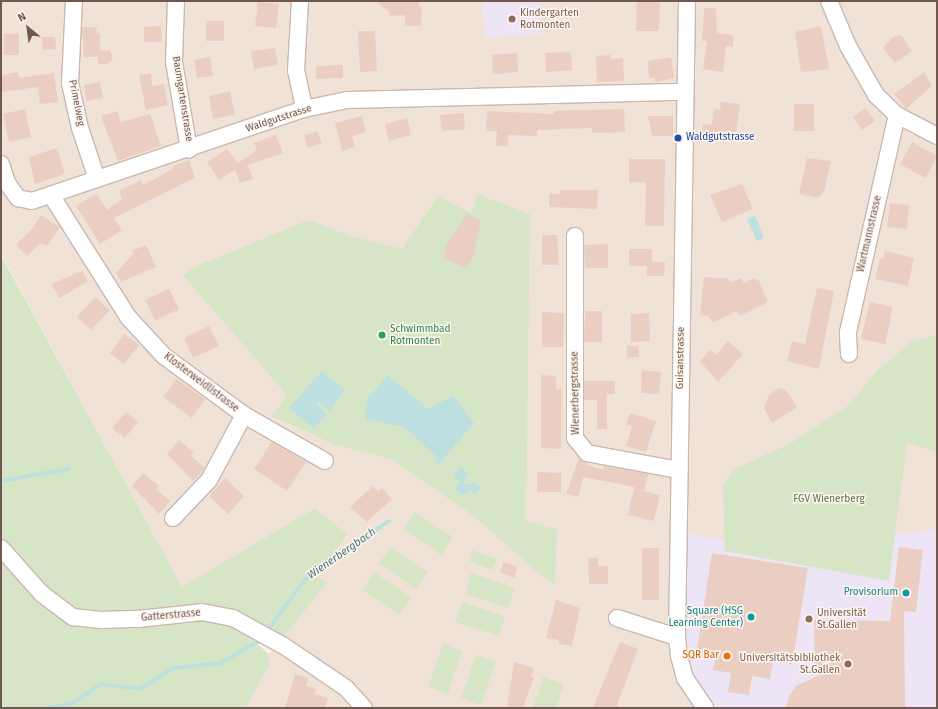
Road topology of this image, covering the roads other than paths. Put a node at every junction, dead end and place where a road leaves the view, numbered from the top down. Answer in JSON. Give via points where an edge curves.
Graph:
{"nodes":[{"id":1,"x":74,"y":1,"type":"edge"},
{"id":2,"x":176,"y":1,"type":"edge"},
{"id":3,"x":300,"y":1,"type":"edge"},
{"id":4,"x":687,"y":1,"type":"edge"},
{"id":5,"x":829,"y":1,"type":"edge"},
{"id":6,"x":685,"y":92,"type":"junction"},
{"id":7,"x":304,"y":109,"type":"junction"},
{"id":8,"x":897,"y":115,"type":"junction"},
{"id":9,"x":937,"y":136,"type":"edge"},
{"id":10,"x":189,"y":150,"type":"junction"},
{"id":11,"x":1,"y":164,"type":"edge"},
{"id":12,"x":97,"y":179,"type":"junction"},
{"id":13,"x":51,"y":195,"type":"junction"},
{"id":14,"x":575,"y":236,"type":"dead end"},
{"id":15,"x":849,"y":354,"type":"dead end"},
{"id":16,"x":244,"y":415,"type":"junction"},
{"id":17,"x":326,"y":461,"type":"dead end"},
{"id":18,"x":679,"y":470,"type":"junction"},
{"id":19,"x":172,"y":518,"type":"dead end"},
{"id":20,"x":1,"y":548,"type":"edge"},
{"id":21,"x":617,"y":618,"type":"dead end"},
{"id":22,"x":677,"y":637,"type":"junction"},
{"id":23,"x":364,"y":708,"type":"edge"},
{"id":24,"x":705,"y":708,"type":"edge"}],
"edges":[{"from":1,"to":12,"type":"street","name":"Primelweg","via":[[70,83],[80,128]]},
{"from":2,"to":10,"type":"street","name":"Baumgartenstrasse","via":[[174,62]]},
{"from":3,"to":7,"type":"street","via":[[296,70]]},
{"from":4,"to":6,"type":"street","name":"Guisanstrasse"},
{"from":5,"to":8,"type":"street","via":[[848,46],[876,95]]},
{"from":6,"to":7,"type":"street","name":"Waldgutstrasse","via":[[347,100]]},
{"from":6,"to":18,"type":"street","name":"Guisanstrasse"},
{"from":7,"to":10,"type":"street","name":"Waldgutstrasse"},
{"from":8,"to":9,"type":"street"},
{"from":8,"to":15,"type":"street","name":"Wartmannstrasse","via":[[848,332]]},
{"from":10,"to":12,"type":"street","name":"Waldgutstrasse"},
{"from":11,"to":13,"type":"street","name":"Waldgutstrasse","via":[[7,182],[18,198],[32,201]]},
{"from":12,"to":13,"type":"street","name":"Waldgutstrasse"},
{"from":13,"to":16,"type":"street","name":"Klosterweidlistrasse","via":[[128,317],[164,356]]},
{"from":14,"to":18,"type":"street","name":"Wienerbergstrasse","via":[[575,438],[587,453]]},
{"from":16,"to":17,"type":"street","name":"Klosterweidlistrasse"},
{"from":16,"to":19,"type":"street","via":[[209,480]]},
{"from":18,"to":22,"type":"street","name":"Guisanstrasse"},
{"from":20,"to":23,"type":"street","name":"Gatterstrasse","via":[[42,594],[73,617],[101,620],[139,619],[202,612],[233,618],[284,646],[346,688]]},
{"from":21,"to":22,"type":"street"},
{"from":22,"to":24,"type":"street","name":"Guisanstrasse","via":[[685,678]]}]}
